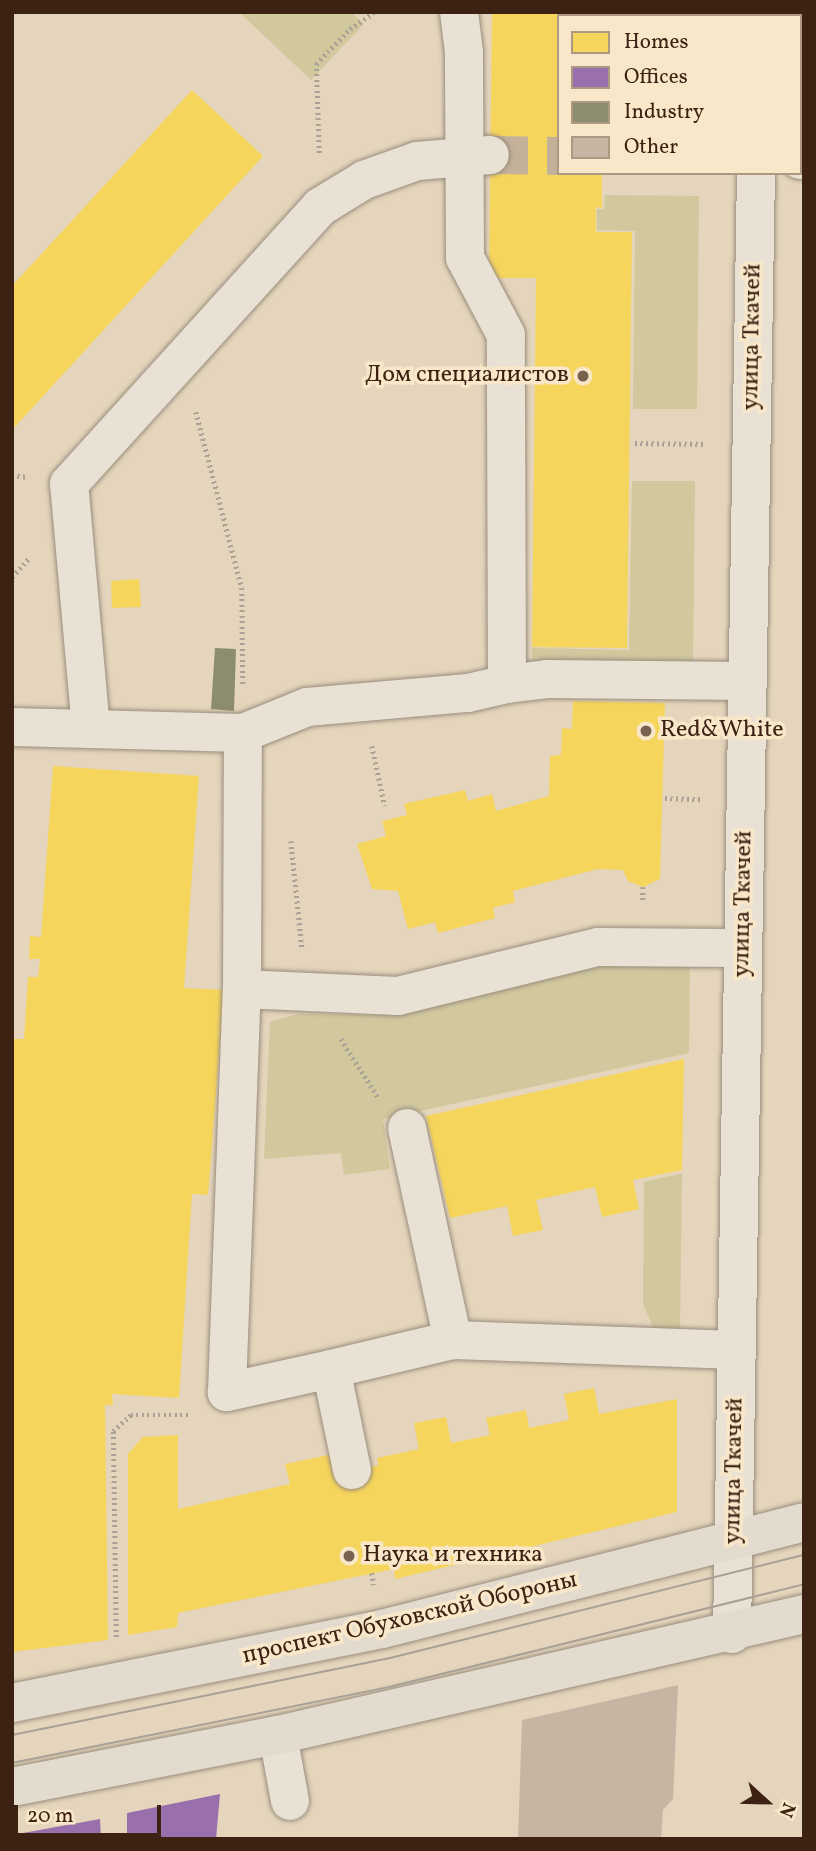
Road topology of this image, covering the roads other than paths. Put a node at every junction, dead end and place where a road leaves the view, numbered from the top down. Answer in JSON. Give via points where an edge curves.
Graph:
{"nodes":[{"id":1,"x":459,"y":12,"type":"edge"},
{"id":2,"x":477,"y":155,"type":"junction"},
{"id":3,"x":756,"y":175,"type":"edge"},
{"id":4,"x":748,"y":681,"type":"junction"},
{"id":5,"x":507,"y":684,"type":"junction"},
{"id":6,"x":12,"y":727,"type":"edge"},
{"id":7,"x":91,"y":729,"type":"junction"},
{"id":8,"x":243,"y":733,"type":"junction"},
{"id":9,"x":743,"y":947,"type":"junction"},
{"id":10,"x":242,"y":989,"type":"junction"},
{"id":11,"x":395,"y":1116,"type":"road end"},
{"id":12,"x":453,"y":1340,"type":"junction"},
{"id":13,"x":737,"y":1350,"type":"junction"},
{"id":14,"x":331,"y":1369,"type":"junction"},
{"id":15,"x":352,"y":1470,"type":"dead end"},
{"id":16,"x":804,"y":1522,"type":"edge"},
{"id":17,"x":734,"y":1541,"type":"junction"},
{"id":18,"x":804,"y":1614,"type":"edge"},
{"id":19,"x":732,"y":1634,"type":"junction"},
{"id":20,"x":12,"y":1703,"type":"edge"},
{"id":21,"x":278,"y":1735,"type":"junction"},
{"id":22,"x":12,"y":1787,"type":"edge"},
{"id":23,"x":290,"y":1801,"type":"dead end"}],
"edges":[{"from":1,"to":2,"type":"street"},
{"from":2,"to":5,"type":"street","via":[[465,258],[506,335]]},
{"from":2,"to":7,"type":"street","via":[[417,161],[364,180],[320,207],[69,484]]},
{"from":3,"to":4,"type":"street","name":"улица Ткачей"},
{"from":4,"to":5,"type":"street","via":[[547,679]]},
{"from":4,"to":9,"type":"street","name":"улица Ткачей"},
{"from":5,"to":8,"type":"street","via":[[307,707]]},
{"from":6,"to":7,"type":"street"},
{"from":7,"to":8,"type":"street"},
{"from":8,"to":10,"type":"street"},
{"from":9,"to":10,"type":"street","via":[[598,947],[398,996]]},
{"from":9,"to":13,"type":"street","name":"улица Ткачей"},
{"from":10,"to":14,"type":"street","via":[[227,1392]]},
{"from":11,"to":12,"type":"street"},
{"from":12,"to":13,"type":"street"},
{"from":12,"to":14,"type":"street"},
{"from":13,"to":17,"type":"street","name":"улица Ткачей"},
{"from":14,"to":15,"type":"street"},
{"from":16,"to":17,"type":"main road","name":"проспект Обуховской Обороны"},
{"from":17,"to":19,"type":"street","name":"улица Ткачей"},
{"from":17,"to":20,"type":"main road","name":"проспект Обуховской Обороны","via":[[382,1629]]},
{"from":18,"to":19,"type":"main road"},
{"from":19,"to":21,"type":"main road"},
{"from":21,"to":22,"type":"main road"},
{"from":21,"to":23,"type":"street"}]}
